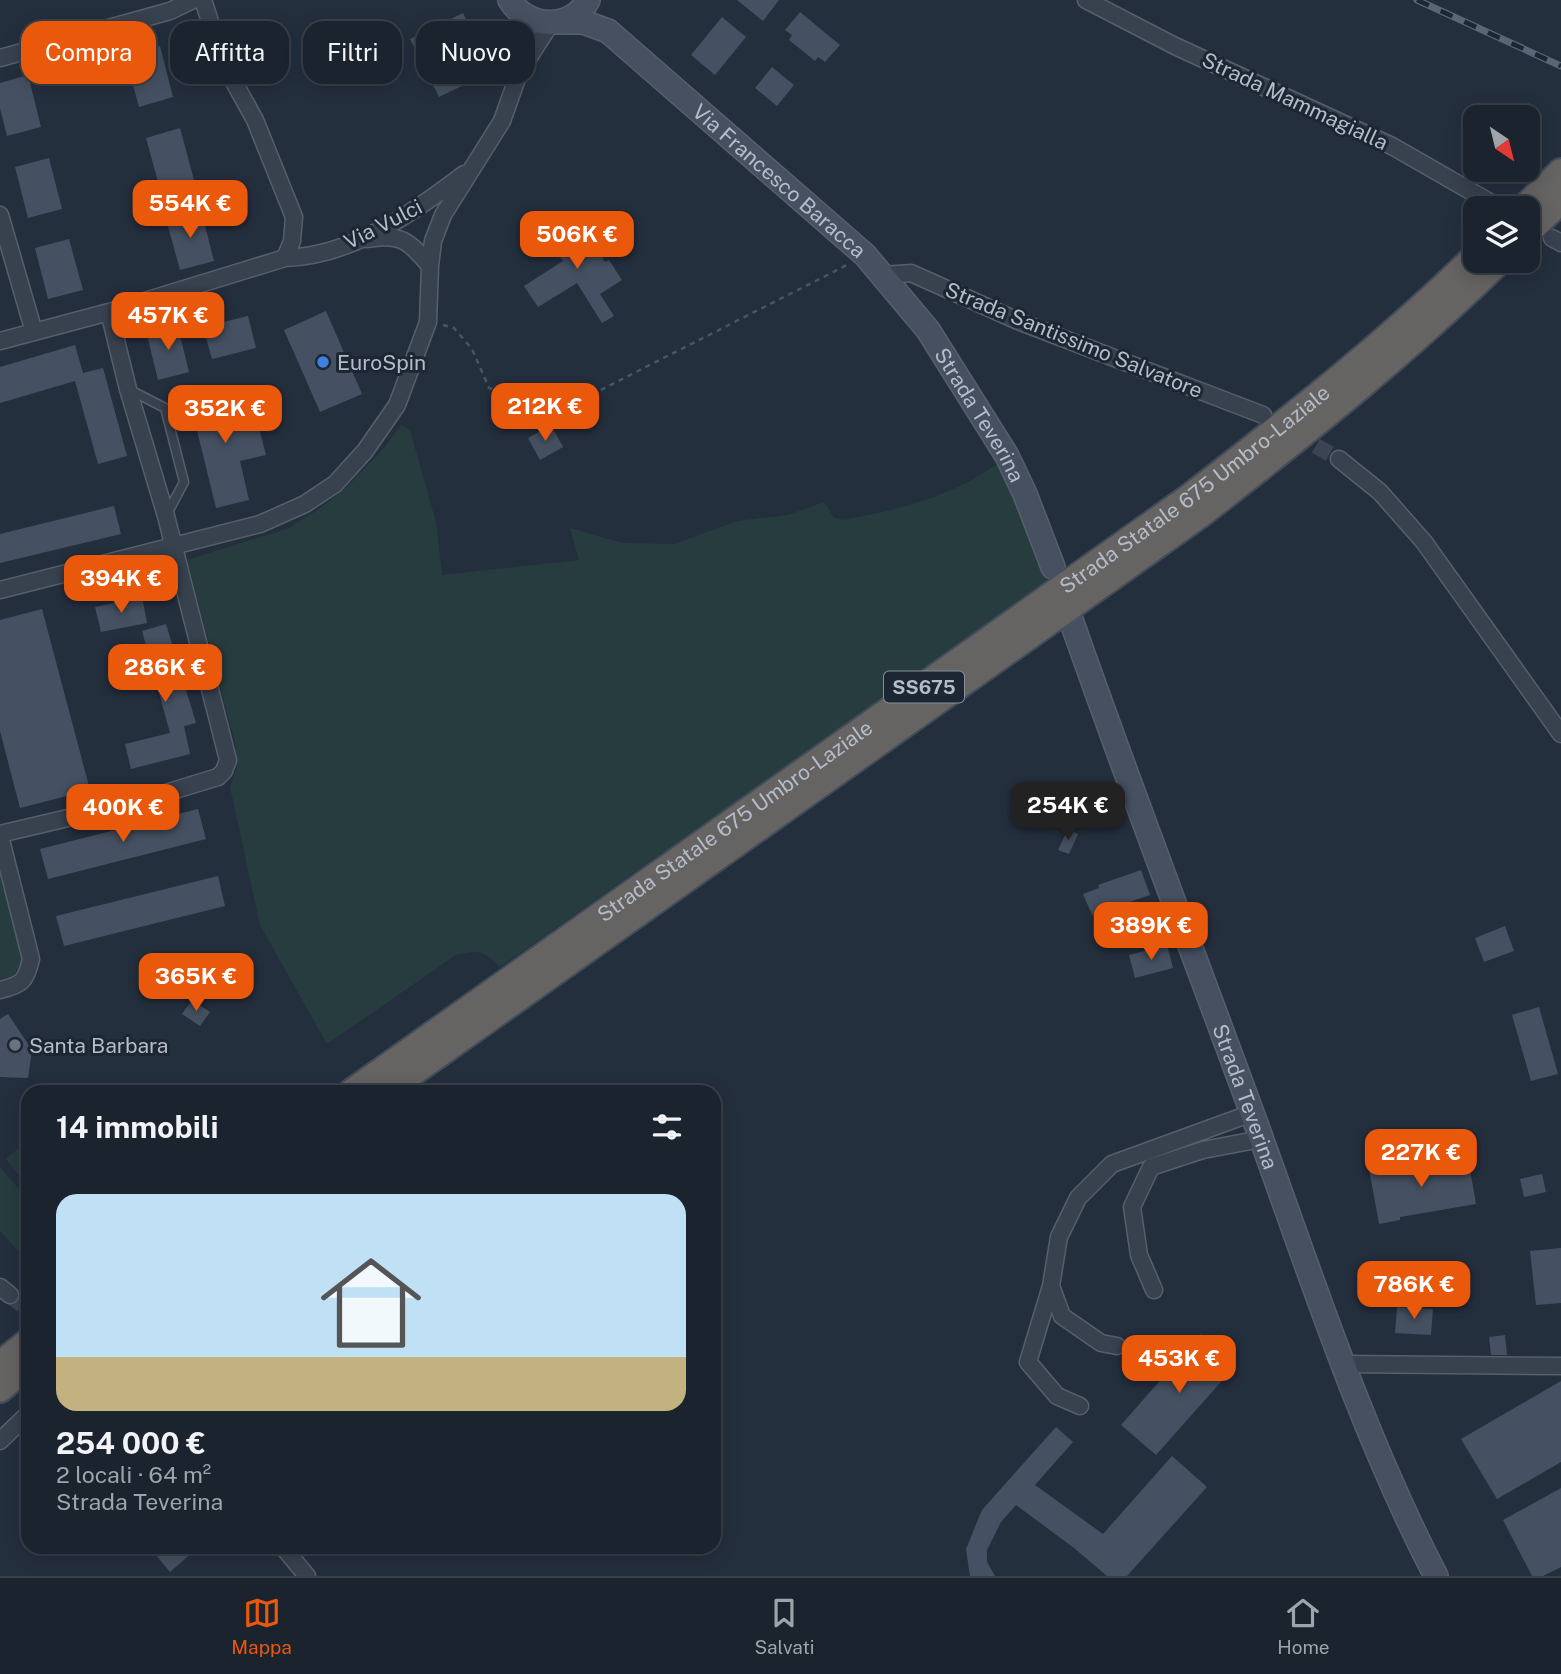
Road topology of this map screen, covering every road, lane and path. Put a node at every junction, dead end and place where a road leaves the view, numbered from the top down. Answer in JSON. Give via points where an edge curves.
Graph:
{"nodes":[{"id":1,"x":192,"y":0,"type":"edge"},
{"id":2,"x":203,"y":0,"type":"edge"},
{"id":3,"x":588,"y":0,"type":"edge"},
{"id":4,"x":595,"y":0,"type":"edge"},
{"id":5,"x":1086,"y":0,"type":"edge"},
{"id":6,"x":516,"y":7,"type":"edge"},
{"id":7,"x":557,"y":22,"type":"junction"},
{"id":8,"x":608,"y":31,"type":"junction"},
{"id":9,"x":535,"y":52,"type":"edge"},
{"id":10,"x":0,"y":58,"type":"edge"},
{"id":11,"x":515,"y":84,"type":"edge"},
{"id":12,"x":472,"y":168,"type":"junction"},
{"id":13,"x":1561,"y":172,"type":"edge"},
{"id":14,"x":1479,"y":196,"type":"edge"},
{"id":15,"x":1536,"y":196,"type":"edge"},
{"id":16,"x":1561,"y":200,"type":"edge"},
{"id":17,"x":0,"y":215,"type":"edge"},
{"id":18,"x":1547,"y":238,"type":"edge"},
{"id":19,"x":358,"y":240,"type":"junction"},
{"id":20,"x":865,"y":255,"type":"junction"},
{"id":21,"x":285,"y":258,"type":"junction"},
{"id":22,"x":5,"y":259,"type":"edge"},
{"id":23,"x":430,"y":266,"type":"junction"},
{"id":24,"x":1463,"y":268,"type":"edge"},
{"id":25,"x":1486,"y":273,"type":"edge"},
{"id":26,"x":884,"y":275,"type":"junction"},
{"id":27,"x":108,"y":312,"type":"junction"},
{"id":28,"x":429,"y":322,"type":"junction"},
{"id":29,"x":34,"y":332,"type":"junction"},
{"id":30,"x":0,"y":341,"type":"edge"},
{"id":31,"x":128,"y":389,"type":"junction"},
{"id":32,"x":1263,"y":415,"type":"dead end"},
{"id":33,"x":1339,"y":459,"type":"tunnel mouth"},
{"id":34,"x":166,"y":516,"type":"junction"},
{"id":35,"x":173,"y":545,"type":"junction"},
{"id":36,"x":1054,"y":567,"type":"dead end"},
{"id":37,"x":0,"y":590,"type":"edge"},
{"id":38,"x":1069,"y":614,"type":"dead end"},
{"id":39,"x":1561,"y":734,"type":"edge"},
{"id":40,"x":0,"y":835,"type":"edge"},
{"id":41,"x":0,"y":990,"type":"edge"},
{"id":42,"x":362,"y":1085,"type":"edge"},
{"id":43,"x":395,"y":1085,"type":"edge"},
{"id":44,"x":1252,"y":1113,"type":"junction"},
{"id":45,"x":1261,"y":1139,"type":"junction"},
{"id":46,"x":1051,"y":1286,"type":"junction"},
{"id":47,"x":1154,"y":1290,"type":"dead end"},
{"id":48,"x":1117,"y":1346,"type":"dead end"},
{"id":49,"x":21,"y":1348,"type":"edge"},
{"id":50,"x":1343,"y":1364,"type":"junction"},
{"id":51,"x":0,"y":1365,"type":"edge"},
{"id":52,"x":1561,"y":1366,"type":"edge"},
{"id":53,"x":21,"y":1371,"type":"edge"},
{"id":54,"x":0,"y":1389,"type":"edge"},
{"id":55,"x":1080,"y":1406,"type":"dead end"},
{"id":56,"x":21,"y":1421,"type":"edge"},
{"id":57,"x":0,"y":1441,"type":"edge"},
{"id":58,"x":289,"y":1554,"type":"edge"},
{"id":59,"x":307,"y":1576,"type":"edge"},
{"id":60,"x":1436,"y":1576,"type":"edge"}],
"edges":[{"from":1,"to":10,"type":"street","via":[[170,11]]},
{"from":2,"to":21,"type":"street","via":[[224,64],[255,120],[294,217]]},
{"from":3,"to":7,"type":"main road","via":[[575,15]]},
{"from":4,"to":8,"type":"main road","name":"Via Francesco Baracca"},
{"from":5,"to":14,"type":"street","name":"Strada Mammagialla","via":[[1392,146]]},
{"from":6,"to":7,"type":"main road","name":"Via Francesco Baracca","via":[[541,23]]},
{"from":7,"to":8,"type":"main road","name":"Via Francesco Baracca","via":[[583,22]]},
{"from":7,"to":9,"type":"street"},
{"from":8,"to":20,"type":"main road","name":"Via Francesco Baracca"},
{"from":11,"to":12,"type":"street","via":[[502,121]]},
{"from":12,"to":19,"type":"street","name":"Via Vulci","via":[[418,209]]},
{"from":12,"to":23,"type":"street","via":[[443,215]]},
{"from":13,"to":15,"type":"highway"},
{"from":16,"to":18,"type":"highway"},
{"from":17,"to":22,"type":"street"},
{"from":19,"to":21,"type":"street","name":"Via Vulci","via":[[308,257]]},
{"from":19,"to":23,"type":"street","via":[[384,236],[410,243]]},
{"from":20,"to":26,"type":"main road","name":"Via Francesco Baracca"},
{"from":20,"to":28,"type":"path","via":[[566,407],[489,388],[472,349],[454,328]]},
{"from":21,"to":27,"type":"street","name":"Via Vulci"},
{"from":22,"to":29,"type":"street"},
{"from":23,"to":28,"type":"street"},
{"from":24,"to":42,"type":"highway","name":"Strada Statale 675 Umbro-Laziale","number":"SS675","via":[[1286,423],[1190,497]]},
{"from":25,"to":43,"type":"highway","name":"Strada Statale 675 Umbro-Laziale","number":"SS675","via":[[1384,366],[1202,513]]},
{"from":26,"to":32,"type":"street","name":"Strada Santissimo Salvatore","via":[[911,273],[1018,321]]},
{"from":26,"to":36,"type":"main road","name":"Strada Teverina","via":[[928,330],[1007,456]]},
{"from":27,"to":29,"type":"street","name":"Via Vulci"},
{"from":27,"to":31,"type":"street"},
{"from":28,"to":35,"type":"street","via":[[397,405],[335,484],[305,504],[260,524]]},
{"from":29,"to":30,"type":"street","name":"Via Vulci"},
{"from":31,"to":34,"type":"street"},
{"from":31,"to":34,"type":"lane","via":[[165,408],[184,482]]},
{"from":33,"to":39,"type":"street","via":[[1380,492],[1424,542]]},
{"from":34,"to":35,"type":"street"},
{"from":35,"to":37,"type":"street"},
{"from":35,"to":40,"type":"street","via":[[228,760],[224,771],[218,777],[136,802]]},
{"from":38,"to":44,"type":"main road","name":"Strada Teverina"},
{"from":40,"to":41,"type":"street","via":[[31,959],[27,975],[16,987]]},
{"from":44,"to":45,"type":"main road","name":"Strada Teverina"},
{"from":44,"to":46,"type":"street","via":[[1112,1164],[1078,1198],[1059,1237]]},
{"from":45,"to":47,"type":"street","via":[[1203,1150],[1150,1167],[1132,1207],[1139,1255]]},
{"from":45,"to":50,"type":"main road","name":"Strada Teverina"},
{"from":46,"to":48,"type":"street","via":[[1062,1316],[1101,1343]]},
{"from":46,"to":55,"type":"street","via":[[1028,1362],[1057,1396]]},
{"from":49,"to":51,"type":"highway"},
{"from":50,"to":52,"type":"street"},
{"from":50,"to":60,"type":"main road","name":"Strada Teverina","via":[[1397,1497]]},
{"from":53,"to":54,"type":"highway"},
{"from":56,"to":57,"type":"street"},
{"from":58,"to":59,"type":"street"}]}
